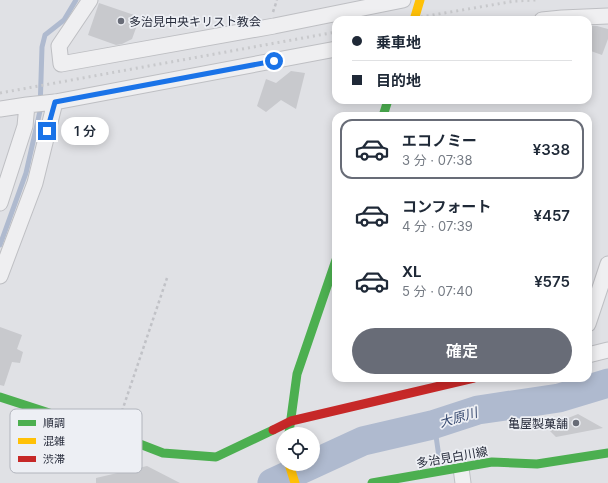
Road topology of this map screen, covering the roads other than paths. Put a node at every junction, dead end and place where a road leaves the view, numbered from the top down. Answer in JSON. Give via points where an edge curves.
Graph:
{"nodes":[{"id":1,"x":90,"y":0,"type":"edge"},
{"id":2,"x":403,"y":0,"type":"edge"},
{"id":3,"x":420,"y":0,"type":"edge"},
{"id":4,"x":415,"y":16,"type":"edge"},
{"id":5,"x":608,"y":16,"type":"edge"},
{"id":6,"x":592,"y":17,"type":"edge"},
{"id":7,"x":332,"y":50,"type":"edge"},
{"id":8,"x":55,"y":102,"type":"junction"},
{"id":9,"x":27,"y":105,"type":"junction"},
{"id":10,"x":0,"y":109,"type":"edge"},
{"id":11,"x":0,"y":203,"type":"edge"},
{"id":12,"x":608,"y":264,"type":"edge"},
{"id":13,"x":332,"y":272,"type":"edge"},
{"id":14,"x":0,"y":276,"type":"edge"},
{"id":15,"x":592,"y":312,"type":"edge"},
{"id":16,"x":608,"y":350,"type":"edge"},
{"id":17,"x":592,"y":354,"type":"edge"},
{"id":18,"x":457,"y":382,"type":"edge"},
{"id":19,"x":0,"y":397,"type":"edge"},
{"id":20,"x":37,"y":409,"type":"edge"},
{"id":21,"x":291,"y":421,"type":"junction"},
{"id":22,"x":290,"y":427,"type":"edge"},
{"id":23,"x":142,"y":445,"type":"edge"},
{"id":24,"x":608,"y":453,"type":"edge"},
{"id":25,"x":291,"y":471,"type":"edge"},
{"id":26,"x":462,"y":476,"type":"edge"},
{"id":27,"x":295,"y":483,"type":"edge"},
{"id":28,"x":372,"y":483,"type":"edge"}],
"edges":[{"from":1,"to":2,"type":"street","via":[[59,46],[61,64]]},
{"from":3,"to":4,"type":"street"},
{"from":5,"to":6,"type":"street"},
{"from":7,"to":8,"type":"street"},
{"from":8,"to":9,"type":"street"},
{"from":8,"to":14,"type":"street","via":[[35,183]]},
{"from":9,"to":10,"type":"street"},
{"from":9,"to":11,"type":"street","via":[[25,126]]},
{"from":12,"to":15,"type":"street"},
{"from":13,"to":21,"type":"street","via":[[297,374]]},
{"from":16,"to":17,"type":"street"},
{"from":18,"to":21,"type":"street"},
{"from":19,"to":20,"type":"street"},
{"from":21,"to":22,"type":"street"},
{"from":21,"to":23,"type":"street","via":[[216,456],[163,453]]},
{"from":24,"to":26,"type":"street","name":"多治見白川線","via":[[537,464],[492,462]]},
{"from":25,"to":27,"type":"street"},
{"from":26,"to":28,"type":"street","name":"多治見白川線"}]}
